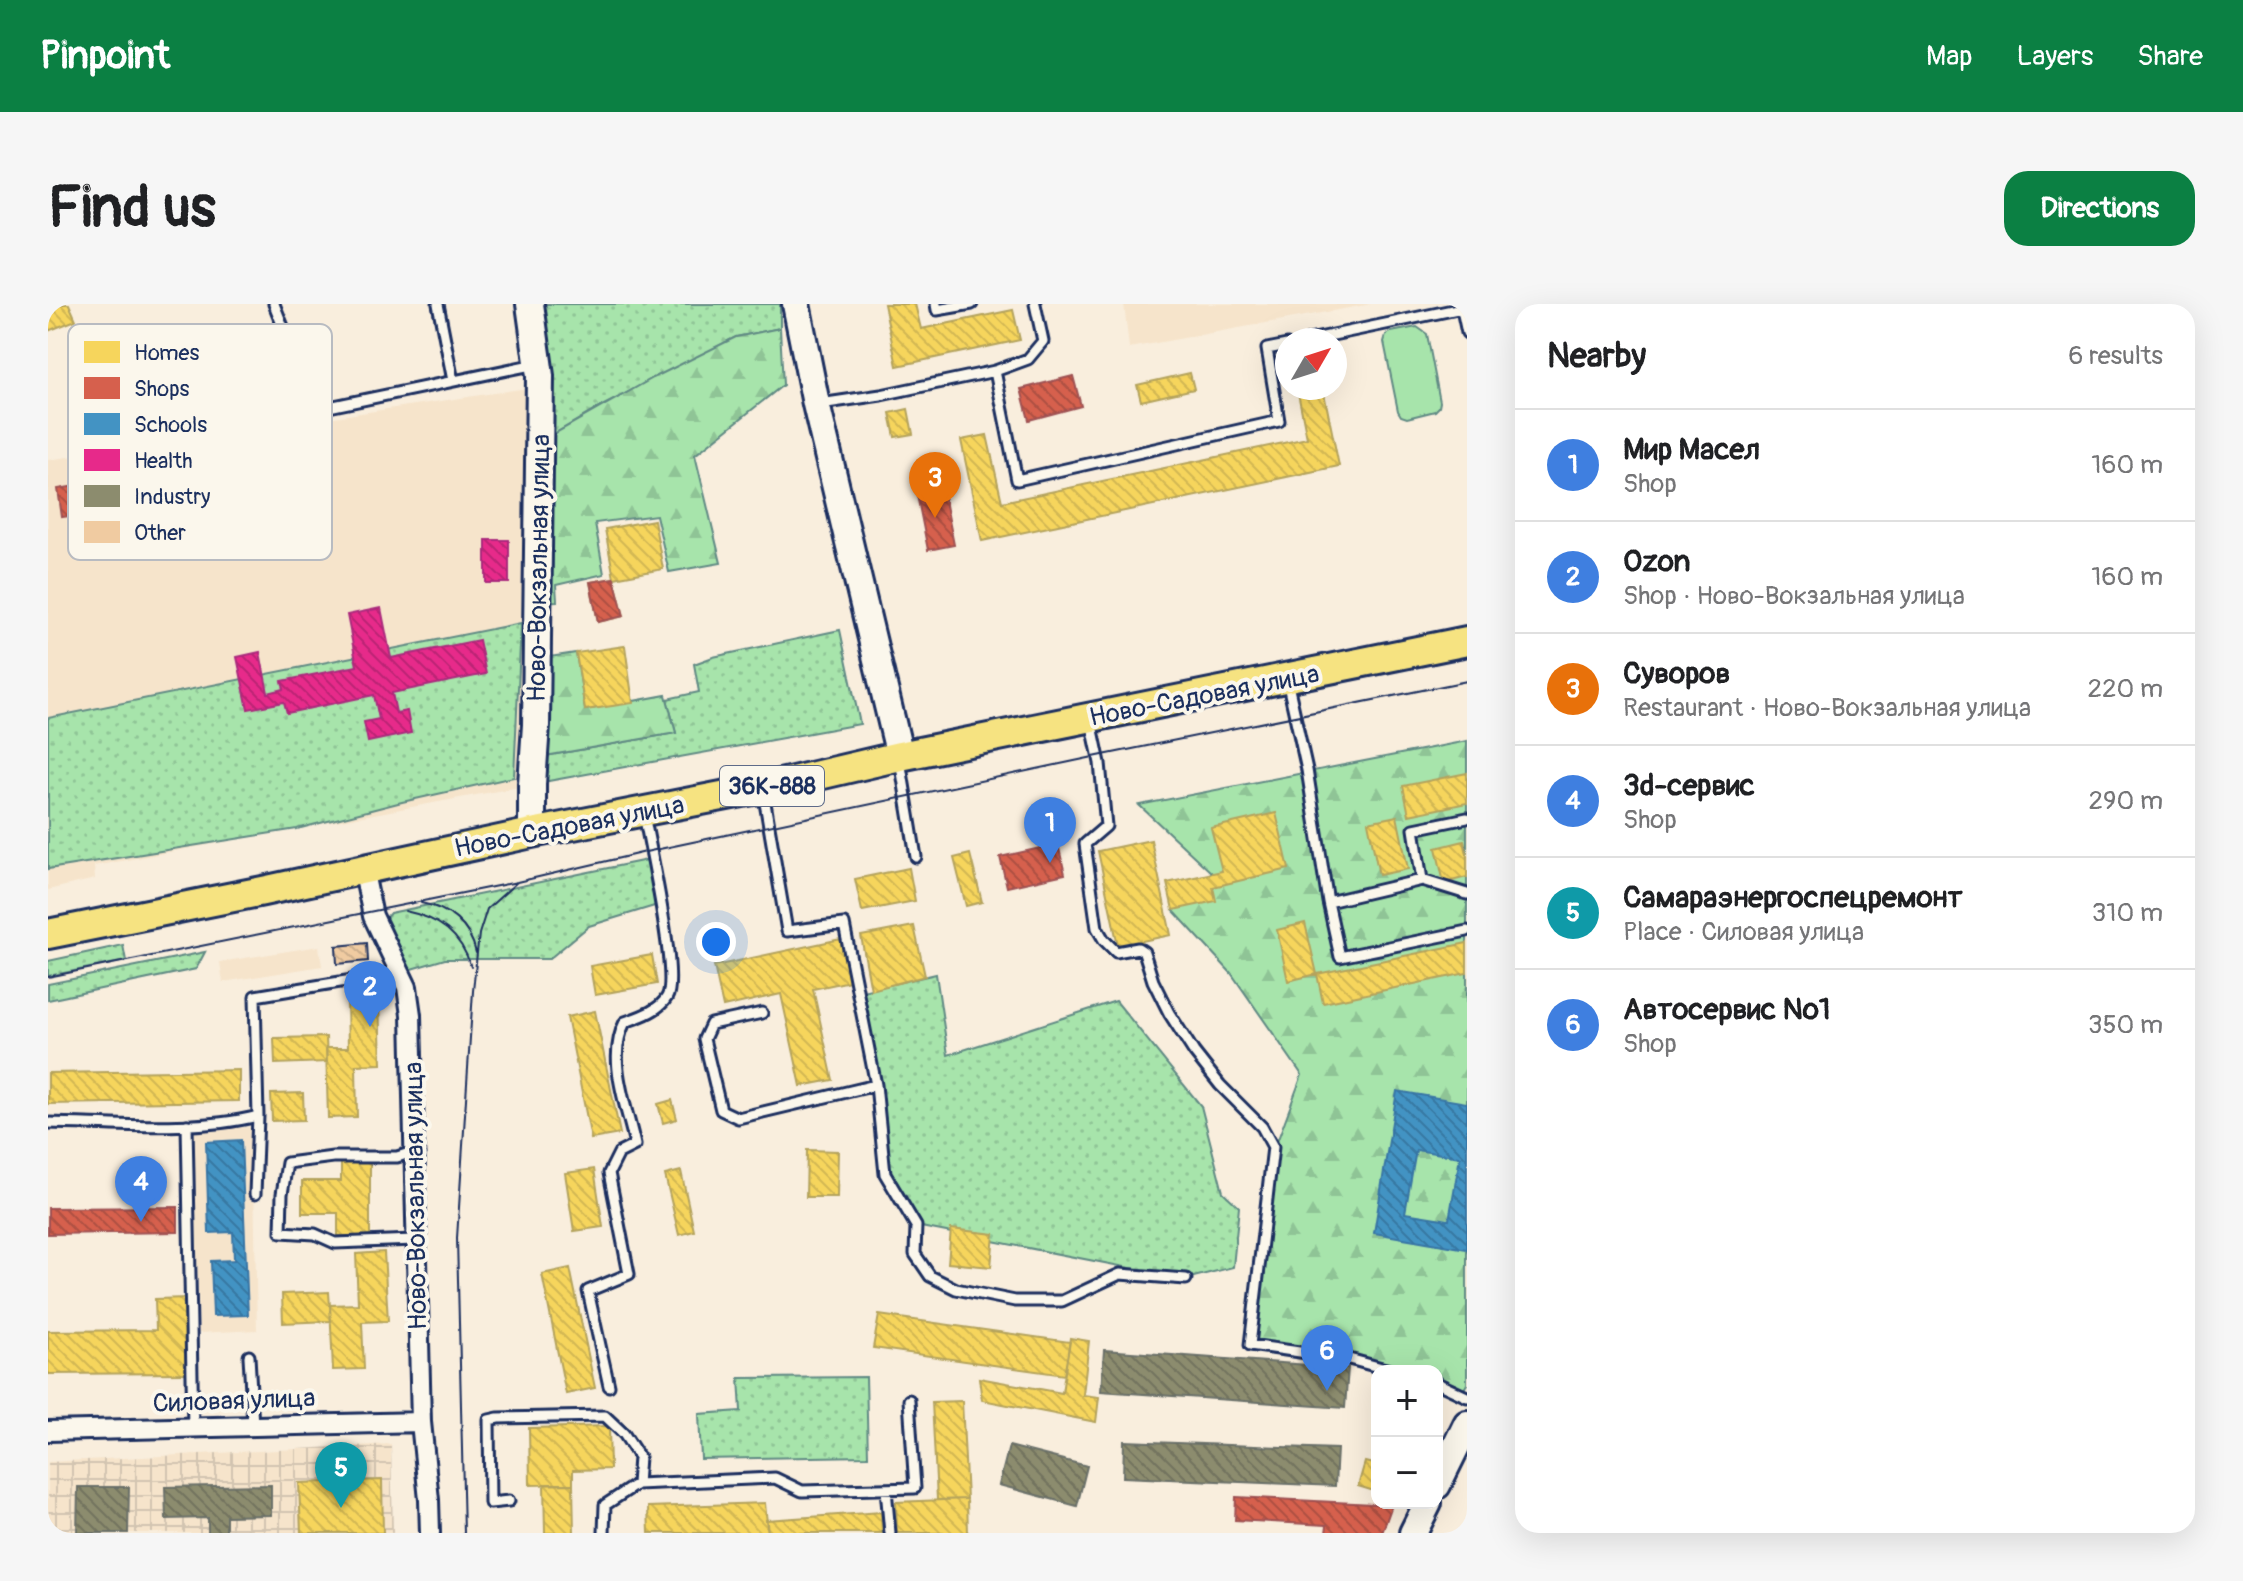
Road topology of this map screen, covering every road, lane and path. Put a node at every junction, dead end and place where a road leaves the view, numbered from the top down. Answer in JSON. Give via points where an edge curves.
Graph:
{"nodes":[{"id":1,"x":274,"y":304,"type":"edge"},
{"id":2,"x":438,"y":304,"type":"edge"},
{"id":3,"x":530,"y":304,"type":"edge"},
{"id":4,"x":796,"y":304,"type":"edge"},
{"id":5,"x":936,"y":304,"type":"edge"},
{"id":6,"x":972,"y":304,"type":"edge"},
{"id":7,"x":1035,"y":304,"type":"edge"},
{"id":8,"x":1463,"y":307,"type":"edge"},
{"id":9,"x":282,"y":324,"type":"edge"},
{"id":10,"x":1347,"y":332,"type":"edge"},
{"id":11,"x":1467,"y":333,"type":"edge"},
{"id":12,"x":1275,"y":347,"type":"edge"},
{"id":13,"x":540,"y":363,"type":"junction"},
{"id":14,"x":995,"y":371,"type":"junction"},
{"id":15,"x":453,"y":381,"type":"junction"},
{"id":16,"x":1275,"y":397,"type":"edge"},
{"id":17,"x":1276,"y":400,"type":"edge"},
{"id":18,"x":816,"y":404,"type":"junction"},
{"id":19,"x":332,"y":406,"type":"edge"},
{"id":20,"x":1467,"y":641,"type":"edge"},
{"id":21,"x":1287,"y":679,"type":"junction"},
{"id":22,"x":1090,"y":718,"type":"junction"},
{"id":23,"x":900,"y":756,"type":"junction"},
{"id":24,"x":763,"y":788,"type":"junction"},
{"id":25,"x":643,"y":811,"type":"junction"},
{"id":26,"x":1467,"y":818,"type":"edge"},
{"id":27,"x":532,"y":833,"type":"junction"},
{"id":28,"x":916,"y":857,"type":"dead end"},
{"id":29,"x":363,"y":868,"type":"junction"},
{"id":30,"x":1422,"y":880,"type":"junction"},
{"id":31,"x":1467,"y":894,"type":"edge"},
{"id":32,"x":1328,"y":902,"type":"junction"},
{"id":33,"x":1467,"y":931,"type":"edge"},
{"id":34,"x":48,"y":934,"type":"edge"},
{"id":35,"x":401,"y":972,"type":"junction"},
{"id":36,"x":762,"y":1013,"type":"dead end"},
{"id":37,"x":876,"y":1085,"type":"junction"},
{"id":38,"x":258,"y":1116,"type":"junction"},
{"id":39,"x":48,"y":1123,"type":"edge"},
{"id":40,"x":187,"y":1125,"type":"junction"},
{"id":41,"x":413,"y":1152,"type":"junction"},
{"id":42,"x":255,"y":1194,"type":"dead end"},
{"id":43,"x":415,"y":1240,"type":"junction"},
{"id":44,"x":1186,"y":1279,"type":"dead end"},
{"id":45,"x":249,"y":1356,"type":"dead end"},
{"id":46,"x":1371,"y":1365,"type":"edge"},
{"id":47,"x":609,"y":1386,"type":"dead end"},
{"id":48,"x":1443,"y":1386,"type":"edge"},
{"id":49,"x":1467,"y":1397,"type":"edge"},
{"id":50,"x":909,"y":1400,"type":"dead end"},
{"id":51,"x":421,"y":1422,"type":"junction"},
{"id":52,"x":1467,"y":1424,"type":"edge"},
{"id":53,"x":253,"y":1426,"type":"junction"},
{"id":54,"x":193,"y":1427,"type":"junction"},
{"id":55,"x":48,"y":1431,"type":"edge"},
{"id":56,"x":1443,"y":1473,"type":"edge"},
{"id":57,"x":637,"y":1484,"type":"junction"},
{"id":58,"x":886,"y":1489,"type":"junction"},
{"id":59,"x":509,"y":1501,"type":"dead end"},
{"id":60,"x":1425,"y":1509,"type":"edge"},
{"id":61,"x":430,"y":1533,"type":"edge"},
{"id":62,"x":604,"y":1533,"type":"edge"},
{"id":63,"x":890,"y":1533,"type":"edge"},
{"id":64,"x":1413,"y":1533,"type":"edge"}],
"edges":[{"from":1,"to":9,"type":"lane"},
{"from":2,"to":15,"type":"lane"},
{"from":3,"to":13,"type":"street","name":"Ново-Вокзальная улица"},
{"from":4,"to":18,"type":"street"},
{"from":5,"to":6,"type":"lane","via":[[937,310]]},
{"from":7,"to":14,"type":"lane","via":[[1043,341],[1028,359]]},
{"from":8,"to":10,"type":"lane"},
{"from":8,"to":11,"type":"lane"},
{"from":12,"to":16,"type":"lane","via":[[1267,349]]},
{"from":13,"to":15,"type":"lane"},
{"from":13,"to":27,"type":"street","name":"Ново-Вокзальная улица"},
{"from":14,"to":17,"type":"lane","via":[[1017,480],[1279,421]]},
{"from":14,"to":18,"type":"lane"},
{"from":15,"to":19,"type":"lane"},
{"from":18,"to":23,"type":"street"},
{"from":20,"to":21,"type":"main road","name":"Ново-Садовая улица","number":"36К-888"},
{"from":21,"to":22,"type":"main road","name":"Ново-Садовая улица","number":"36К-888"},
{"from":21,"to":32,"type":"lane"},
{"from":22,"to":23,"type":"main road","name":"Ново-Садовая улица","number":"36К-888"},
{"from":22,"to":46,"type":"lane","via":[[1106,826],[1085,844],[1097,928],[1116,952],[1144,952],[1153,981],[1194,1052],[1262,1127],[1273,1147],[1250,1345]]},
{"from":23,"to":24,"type":"main road","name":"Ново-Садовая улица","number":"36К-888"},
{"from":23,"to":28,"type":"lane"},
{"from":24,"to":25,"type":"main road","name":"Ново-Садовая улица","number":"36К-888"},
{"from":24,"to":37,"type":"lane","via":[[787,931],[844,924]]},
{"from":25,"to":27,"type":"main road","name":"Ново-Садовая улица","number":"36К-888"},
{"from":25,"to":47,"type":"lane","via":[[670,979],[668,997],[652,1012],[625,1022],[618,1036],[616,1060],[635,1145],[619,1153],[609,1173],[629,1274],[588,1291]]},
{"from":26,"to":30,"type":"lane","via":[[1414,829]]},
{"from":27,"to":29,"type":"main road","name":"Ново-Садовая улица","number":"36К-888"},
{"from":29,"to":34,"type":"main road","name":"Ново-Садовая улица","number":"36К-888"},
{"from":29,"to":35,"type":"street","name":"Ново-Вокзальная улица","via":[[373,916]]},
{"from":30,"to":31,"type":"lane"},
{"from":30,"to":32,"type":"lane"},
{"from":32,"to":33,"type":"lane","via":[[1340,957]]},
{"from":35,"to":38,"type":"lane","via":[[255,996]]},
{"from":35,"to":41,"type":"street","name":"Ново-Вокзальная улица","via":[[411,1015]]},
{"from":36,"to":37,"type":"lane","via":[[711,1024],[704,1039],[721,1110],[738,1118]]},
{"from":37,"to":44,"type":"lane","via":[[885,1174],[916,1226],[915,1254],[930,1276],[956,1289],[1015,1301],[1062,1301],[1120,1274]]},
{"from":38,"to":40,"type":"lane"},
{"from":38,"to":42,"type":"lane"},
{"from":39,"to":40,"type":"lane"},
{"from":40,"to":54,"type":"lane"},
{"from":41,"to":43,"type":"street","name":"Ново-Вокзальная улица"},
{"from":41,"to":43,"type":"lane","via":[[287,1163],[281,1232],[315,1234],[335,1243]]},
{"from":43,"to":51,"type":"street","name":"Ново-Вокзальная улица"},
{"from":45,"to":53,"type":"lane"},
{"from":48,"to":49,"type":"lane"},
{"from":50,"to":58,"type":"lane","via":[[915,1488]]},
{"from":51,"to":53,"type":"street","name":"Силовая улица"},
{"from":51,"to":61,"type":"street","name":"Ново-Вокзальная улица"},
{"from":52,"to":56,"type":"street"},
{"from":53,"to":54,"type":"street","name":"Силовая улица"},
{"from":54,"to":55,"type":"street","name":"Силовая улица"},
{"from":57,"to":58,"type":"lane","via":[[775,1478],[802,1491]]},
{"from":57,"to":59,"type":"lane","via":[[639,1457],[605,1416],[498,1418],[489,1420],[490,1503]]},
{"from":57,"to":62,"type":"lane","via":[[605,1505]]},
{"from":58,"to":63,"type":"lane"},
{"from":60,"to":64,"type":"street"}]}
